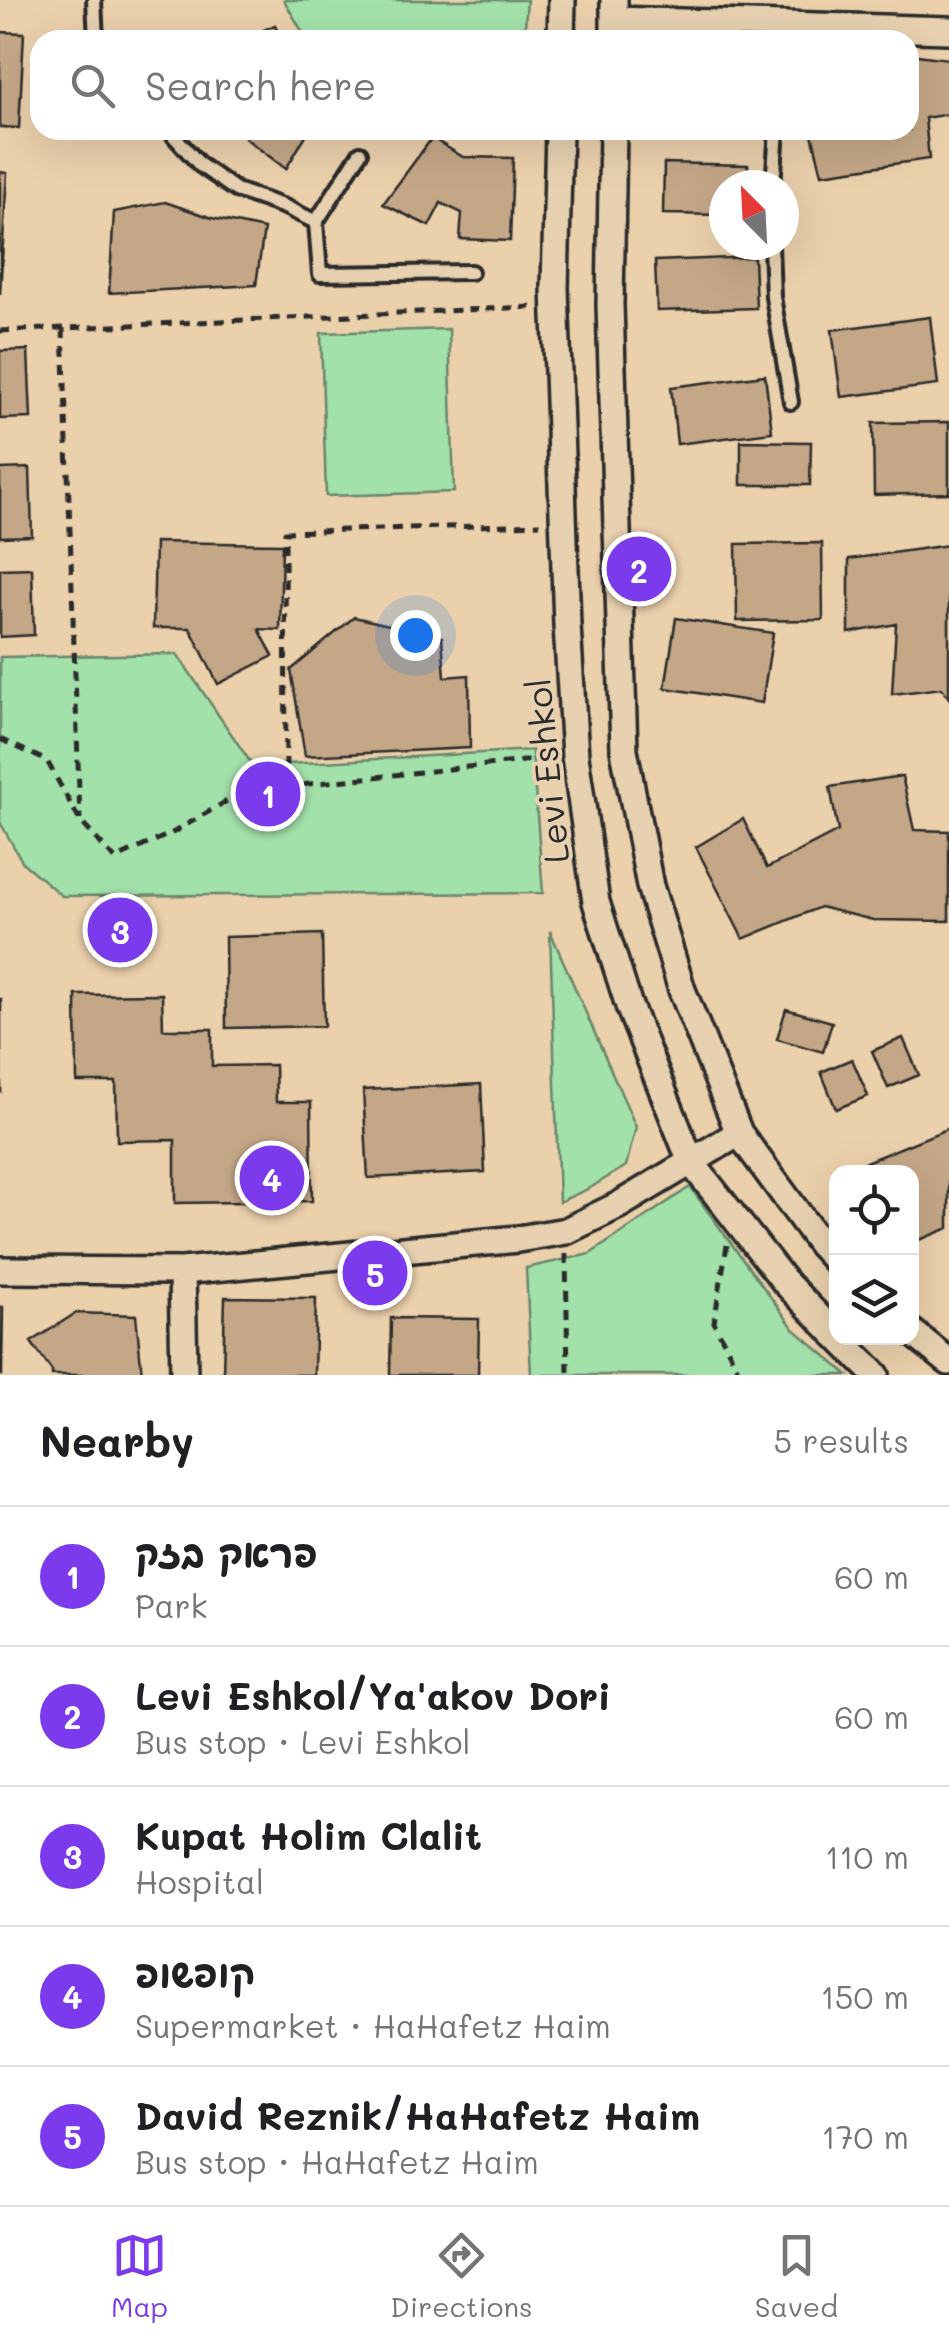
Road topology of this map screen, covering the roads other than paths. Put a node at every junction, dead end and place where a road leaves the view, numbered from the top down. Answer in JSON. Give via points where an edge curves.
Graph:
{"nodes":[{"id":1,"x":94,"y":0,"type":"edge"},
{"id":2,"x":562,"y":0,"type":"edge"},
{"id":3,"x":614,"y":20,"type":"edge"},
{"id":4,"x":96,"y":30,"type":"edge"},
{"id":5,"x":562,"y":30,"type":"edge"},
{"id":6,"x":749,"y":30,"type":"edge"},
{"id":7,"x":919,"y":30,"type":"edge"},
{"id":8,"x":949,"y":30,"type":"edge"},
{"id":9,"x":178,"y":140,"type":"edge"},
{"id":10,"x":559,"y":140,"type":"edge"},
{"id":11,"x":612,"y":140,"type":"edge"},
{"id":12,"x":775,"y":140,"type":"edge"},
{"id":13,"x":360,"y":154,"type":"dead end"},
{"id":14,"x":774,"y":170,"type":"edge"},
{"id":15,"x":316,"y":222,"type":"junction"},
{"id":16,"x":771,"y":260,"type":"edge"},
{"id":17,"x":471,"y":272,"type":"dead end"},
{"id":18,"x":791,"y":402,"type":"dead end"},
{"id":19,"x":738,"y":1132,"type":"junction"},
{"id":20,"x":691,"y":1162,"type":"junction"},
{"id":21,"x":830,"y":1255,"type":"edge"},
{"id":22,"x":0,"y":1270,"type":"edge"},
{"id":23,"x":182,"y":1271,"type":"junction"},
{"id":24,"x":829,"y":1327,"type":"edge"},
{"id":25,"x":919,"y":1338,"type":"edge"},
{"id":26,"x":847,"y":1345,"type":"edge"},
{"id":27,"x":949,"y":1362,"type":"edge"},
{"id":28,"x":184,"y":1375,"type":"edge"},
{"id":29,"x":876,"y":1375,"type":"edge"}],
"edges":[{"from":1,"to":4,"type":"lane"},
{"from":2,"to":5,"type":"street"},
{"from":3,"to":6,"type":"street"},
{"from":7,"to":8,"type":"street"},
{"from":9,"to":15,"type":"lane","via":[[236,190]]},
{"from":10,"to":20,"type":"street","name":"Levi Eshkol","via":[[556,306],[575,756],[596,902]]},
{"from":11,"to":19,"type":"street","via":[[610,305],[624,750],[650,886]]},
{"from":12,"to":14,"type":"lane"},
{"from":13,"to":15,"type":"lane"},
{"from":15,"to":17,"type":"lane","via":[[320,274]]},
{"from":16,"to":18,"type":"lane"},
{"from":19,"to":20,"type":"street"},
{"from":19,"to":21,"type":"street"},
{"from":20,"to":23,"type":"street","via":[[566,1231]]},
{"from":20,"to":24,"type":"street","name":"Levi Eshkol"},
{"from":22,"to":23,"type":"street"},
{"from":23,"to":28,"type":"street"},
{"from":25,"to":27,"type":"street"},
{"from":26,"to":29,"type":"street","name":"Levi Eshkol"}]}
